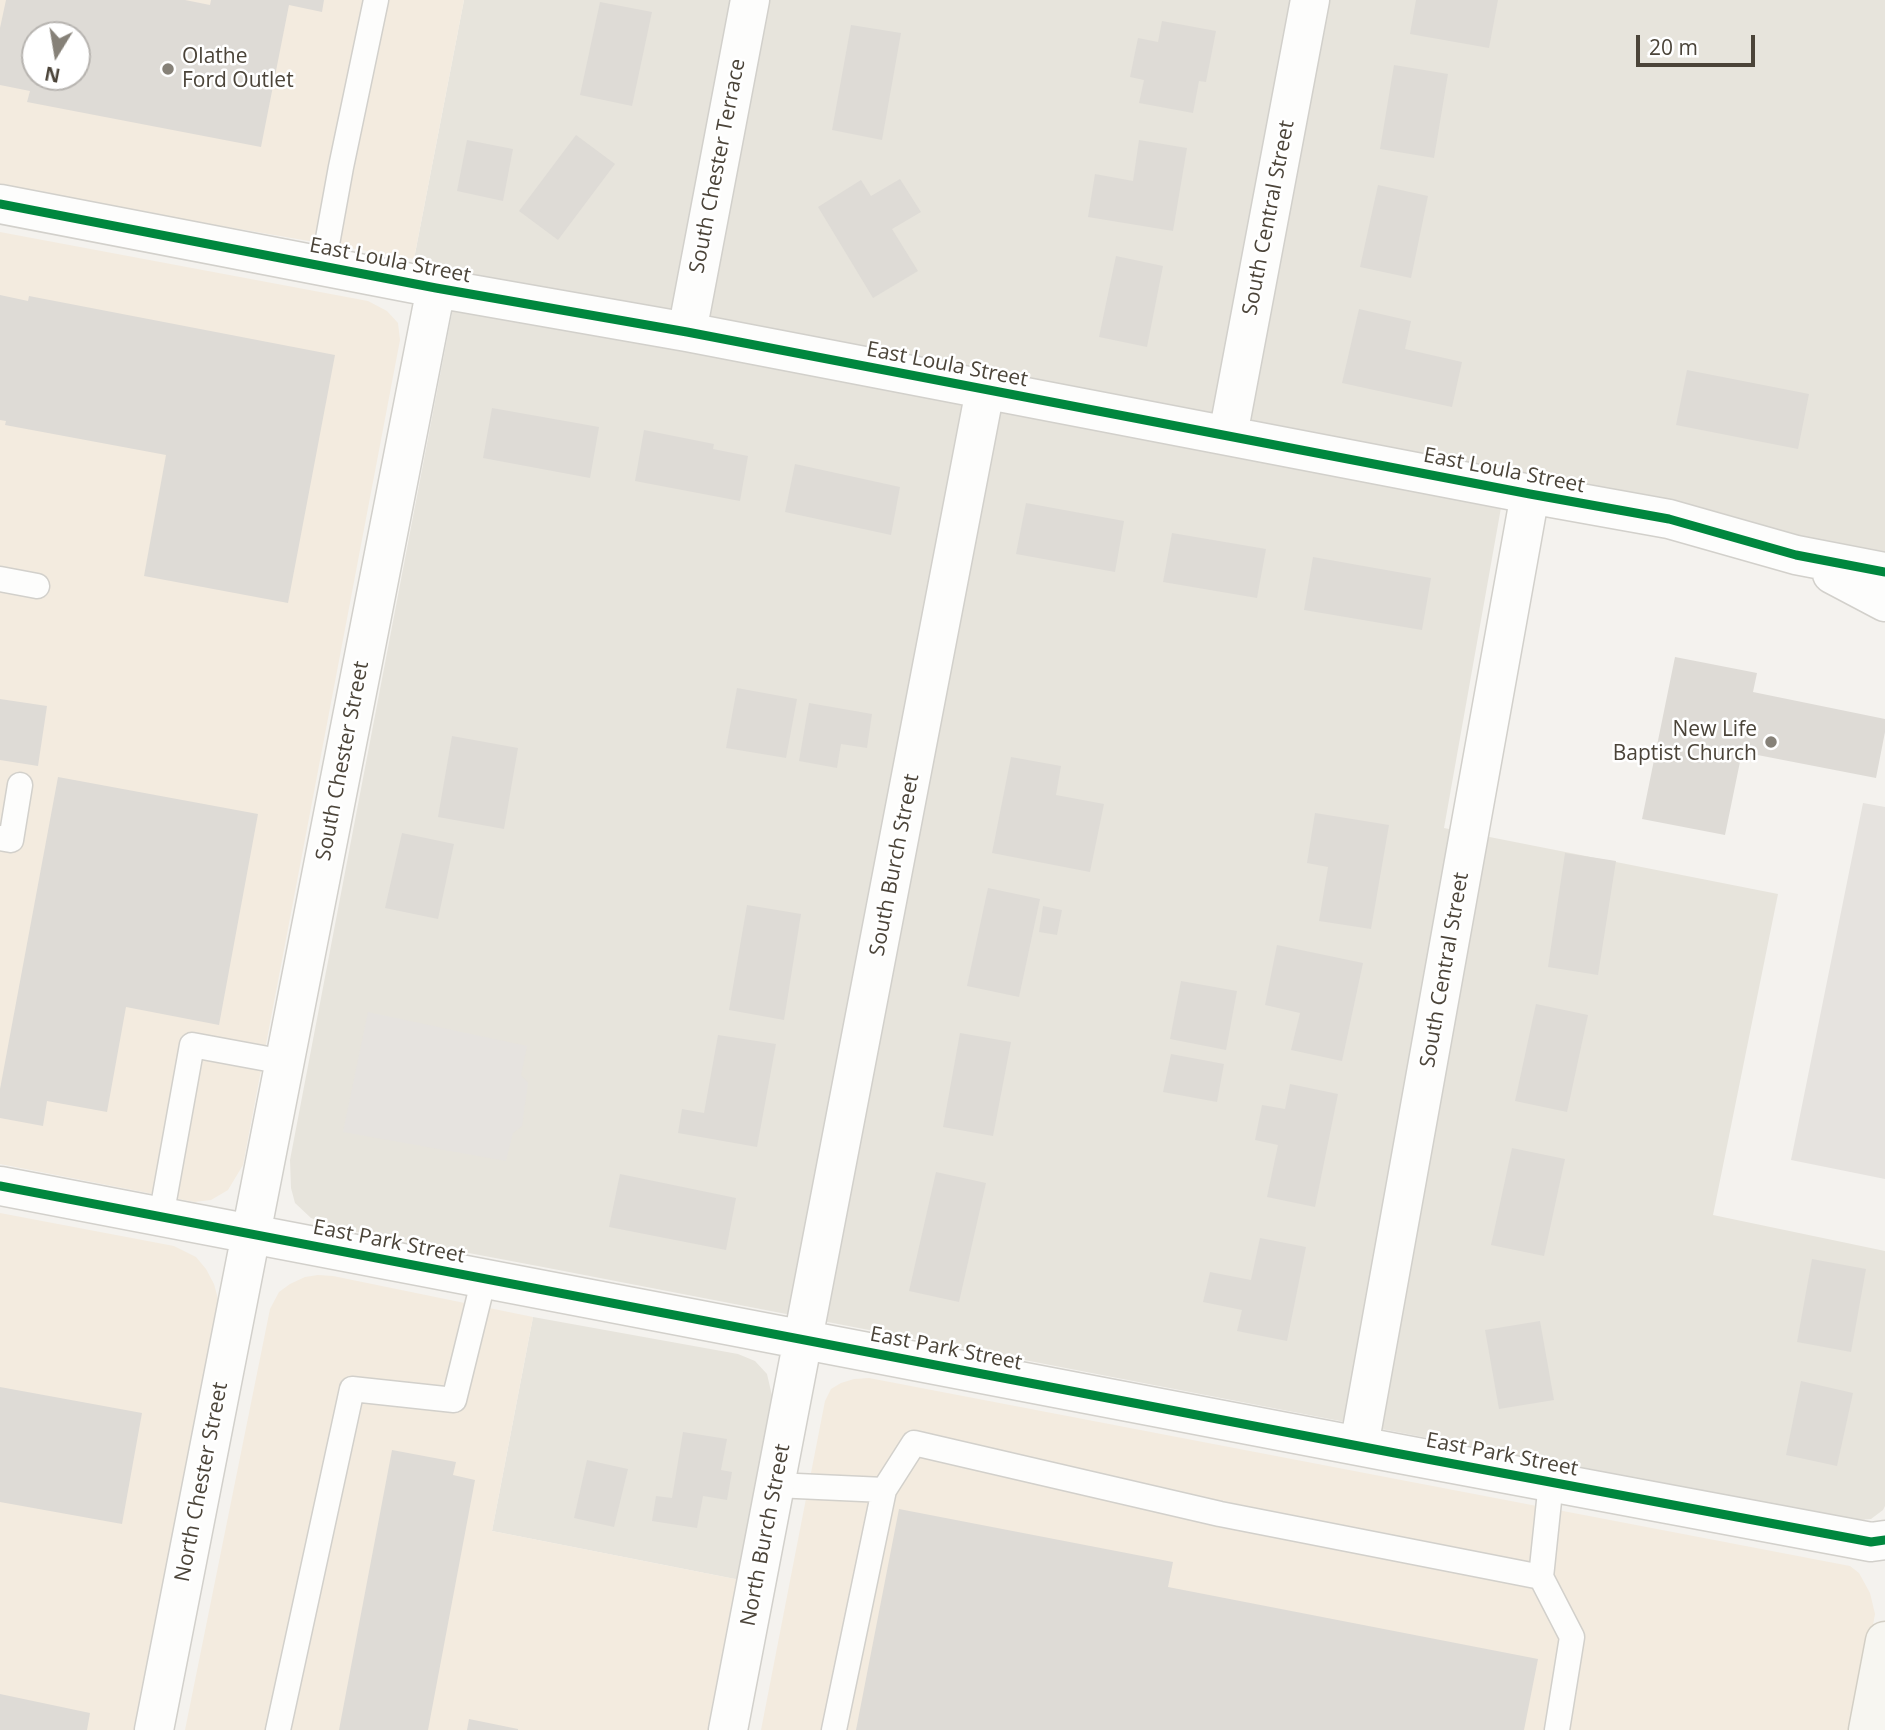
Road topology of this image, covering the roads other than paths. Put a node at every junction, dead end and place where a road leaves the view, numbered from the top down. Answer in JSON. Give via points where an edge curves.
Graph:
{"nodes":[{"id":1,"x":376,"y":0,"type":"edge"},
{"id":2,"x":750,"y":0,"type":"edge"},
{"id":3,"x":1310,"y":0,"type":"edge"},
{"id":4,"x":0,"y":204,"type":"edge"},
{"id":5,"x":323,"y":266,"type":"junction"},
{"id":6,"x":436,"y":288,"type":"junction"},
{"id":7,"x":687,"y":332,"type":"junction"},
{"id":8,"x":985,"y":390,"type":"junction"},
{"id":9,"x":1228,"y":435,"type":"junction"},
{"id":10,"x":1530,"y":494,"type":"junction"},
{"id":11,"x":1796,"y":555,"type":"junction"},
{"id":12,"x":1885,"y":572,"type":"edge"},
{"id":13,"x":0,"y":579,"type":"edge"},
{"id":14,"x":37,"y":586,"type":"dead end"},
{"id":15,"x":1885,"y":602,"type":"edge"},
{"id":16,"x":20,"y":785,"type":"dead end"},
{"id":17,"x":0,"y":838,"type":"edge"},
{"id":18,"x":284,"y":1062,"type":"junction"},
{"id":19,"x":0,"y":1186,"type":"edge"},
{"id":20,"x":161,"y":1217,"type":"junction"},
{"id":21,"x":250,"y":1233,"type":"junction"},
{"id":22,"x":484,"y":1278,"type":"junction"},
{"id":23,"x":804,"y":1340,"type":"junction"},
{"id":24,"x":1359,"y":1446,"type":"junction"},
{"id":25,"x":1551,"y":1482,"type":"junction"},
{"id":26,"x":775,"y":1485,"type":"junction"},
{"id":27,"x":884,"y":1490,"type":"junction"},
{"id":28,"x":1885,"y":1540,"type":"edge"},
{"id":29,"x":1541,"y":1577,"type":"junction"},
{"id":30,"x":1885,"y":1641,"type":"edge"},
{"id":31,"x":154,"y":1730,"type":"edge"},
{"id":32,"x":278,"y":1730,"type":"edge"},
{"id":33,"x":728,"y":1730,"type":"edge"},
{"id":34,"x":834,"y":1730,"type":"edge"},
{"id":35,"x":1557,"y":1730,"type":"edge"},
{"id":36,"x":1868,"y":1730,"type":"edge"}],
"edges":[{"from":1,"to":5,"type":"lane"},
{"from":2,"to":7,"type":"street","name":"South Chester Terrace"},
{"from":3,"to":9,"type":"street","name":"South Central Street"},
{"from":4,"to":5,"type":"street","name":"East Loula Street"},
{"from":5,"to":6,"type":"street","name":"East Loula Street"},
{"from":6,"to":7,"type":"street","name":"East Loula Street"},
{"from":6,"to":18,"type":"street","name":"South Chester Street"},
{"from":7,"to":8,"type":"street","name":"East Loula Street"},
{"from":8,"to":9,"type":"street","name":"East Loula Street"},
{"from":8,"to":23,"type":"street","name":"South Burch Street"},
{"from":9,"to":10,"type":"street","name":"East Loula Street"},
{"from":10,"to":11,"type":"street","name":"East Loula Street","via":[[1669,519]]},
{"from":10,"to":24,"type":"street","name":"South Central Street"},
{"from":11,"to":12,"type":"street","name":"East Loula Street"},
{"from":11,"to":15,"type":"street","name":"East Loula Street"},
{"from":13,"to":14,"type":"lane"},
{"from":16,"to":17,"type":"lane","via":[[10,840]]},
{"from":18,"to":20,"type":"lane","via":[[192,1045]]},
{"from":18,"to":21,"type":"street","name":"South Chester Street"},
{"from":19,"to":20,"type":"street","name":"East Park Street"},
{"from":20,"to":21,"type":"street","name":"East Park Street"},
{"from":21,"to":22,"type":"street","name":"East Park Street"},
{"from":21,"to":31,"type":"street","name":"North Chester Street"},
{"from":22,"to":23,"type":"street","name":"East Park Street"},
{"from":22,"to":32,"type":"lane","via":[[454,1400],[352,1389]]},
{"from":23,"to":24,"type":"street","name":"East Park Street"},
{"from":23,"to":26,"type":"street","name":"North Burch Street"},
{"from":24,"to":25,"type":"street","name":"East Park Street"},
{"from":25,"to":28,"type":"street","name":"East Park Street","via":[[1871,1542]]},
{"from":25,"to":29,"type":"lane"},
{"from":26,"to":27,"type":"lane"},
{"from":26,"to":33,"type":"street","name":"North Burch Street"},
{"from":27,"to":29,"type":"lane","via":[[914,1443],[1220,1514]]},
{"from":27,"to":34,"type":"lane"},
{"from":29,"to":35,"type":"lane","via":[[1572,1637]]},
{"from":30,"to":36,"type":"main road"}]}
